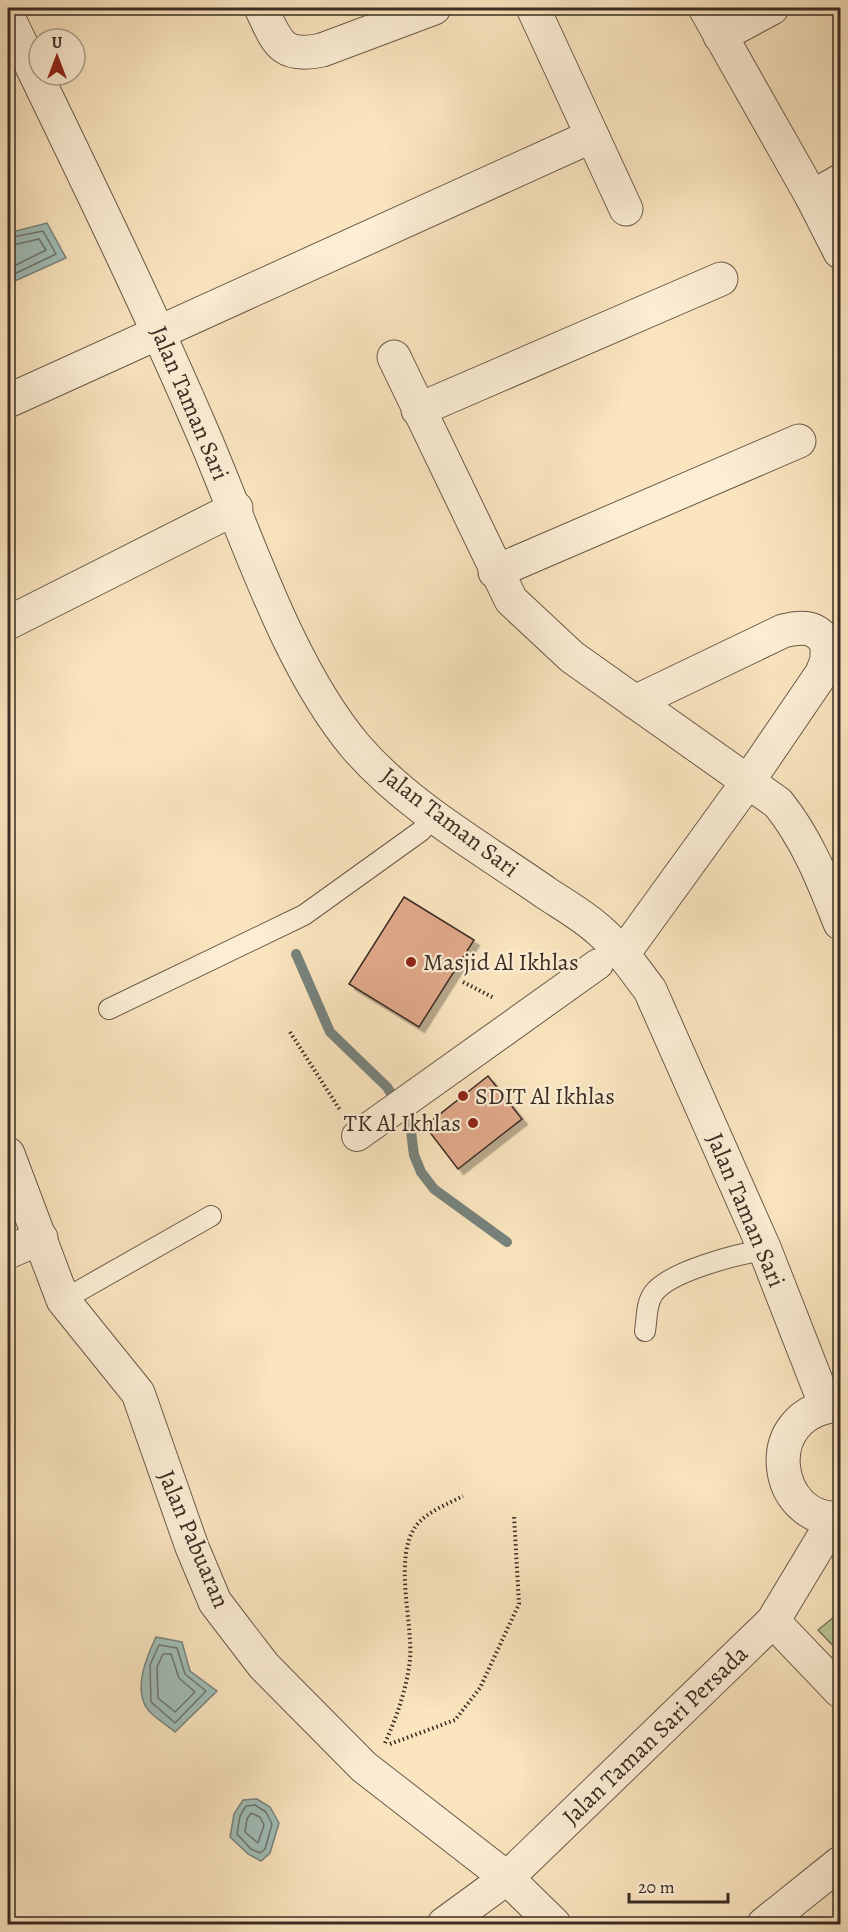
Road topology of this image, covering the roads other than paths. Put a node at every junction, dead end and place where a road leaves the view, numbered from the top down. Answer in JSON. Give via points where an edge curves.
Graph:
{"nodes":[{"id":1,"x":261,"y":8,"type":"edge"},
{"id":2,"x":434,"y":8,"type":"edge"},
{"id":3,"x":533,"y":8,"type":"edge"},
{"id":4,"x":705,"y":8,"type":"edge"},
{"id":5,"x":772,"y":8,"type":"edge"},
{"id":6,"x":8,"y":17,"type":"edge"},
{"id":7,"x":720,"y":36,"type":"junction"},
{"id":8,"x":592,"y":136,"type":"junction"},
{"id":9,"x":840,"y":181,"type":"edge"},
{"id":10,"x":812,"y":197,"type":"junction"},
{"id":11,"x":626,"y":209,"type":"dead end"},
{"id":12,"x":840,"y":252,"type":"edge"},
{"id":13,"x":721,"y":279,"type":"dead end"},
{"id":14,"x":159,"y":332,"type":"junction"},
{"id":15,"x":394,"y":357,"type":"dead end"},
{"id":16,"x":8,"y":402,"type":"edge"},
{"id":17,"x":418,"y":410,"type":"junction"},
{"id":18,"x":799,"y":441,"type":"dead end"},
{"id":19,"x":236,"y":508,"type":"junction"},
{"id":20,"x":495,"y":572,"type":"junction"},
{"id":21,"x":8,"y":623,"type":"edge"},
{"id":22,"x":831,"y":670,"type":"edge"},
{"id":23,"x":635,"y":702,"type":"junction"},
{"id":24,"x":749,"y":780,"type":"junction"},
{"id":25,"x":434,"y":815,"type":"junction"},
{"id":26,"x":840,"y":923,"type":"edge"},
{"id":27,"x":610,"y":959,"type":"junction"},
{"id":28,"x":110,"y":1009,"type":"dead end"},
{"id":29,"x":357,"y":1136,"type":"road end"},
{"id":30,"x":8,"y":1154,"type":"edge"},
{"id":31,"x":211,"y":1216,"type":"dead end"},
{"id":32,"x":41,"y":1238,"type":"junction"},
{"id":33,"x":765,"y":1250,"type":"junction"},
{"id":34,"x":8,"y":1252,"type":"edge"},
{"id":35,"x":63,"y":1300,"type":"junction"},
{"id":36,"x":645,"y":1331,"type":"dead end"},
{"id":37,"x":833,"y":1405,"type":"edge"},
{"id":38,"x":838,"y":1518,"type":"edge"},
{"id":39,"x":773,"y":1621,"type":"junction"},
{"id":40,"x":840,"y":1691,"type":"edge"},
{"id":41,"x":840,"y":1863,"type":"edge"},
{"id":42,"x":507,"y":1878,"type":"junction"},
{"id":43,"x":444,"y":1924,"type":"edge"},
{"id":44,"x":554,"y":1924,"type":"edge"},
{"id":45,"x":764,"y":1924,"type":"edge"}],
"edges":[{"from":1,"to":2,"type":"street","via":[[277,42],[287,51],[304,54]]},
{"from":3,"to":8,"type":"street"},
{"from":4,"to":7,"type":"street"},
{"from":5,"to":7,"type":"street"},
{"from":6,"to":14,"type":"street","name":"Jalan Taman Sari"},
{"from":7,"to":10,"type":"street"},
{"from":8,"to":11,"type":"street"},
{"from":8,"to":14,"type":"street"},
{"from":9,"to":10,"type":"street"},
{"from":10,"to":12,"type":"street"},
{"from":13,"to":17,"type":"street"},
{"from":14,"to":16,"type":"street"},
{"from":14,"to":19,"type":"street","name":"Jalan Taman Sari"},
{"from":15,"to":17,"type":"street"},
{"from":17,"to":20,"type":"street"},
{"from":18,"to":20,"type":"street"},
{"from":19,"to":21,"type":"street"},
{"from":19,"to":25,"type":"street","name":"Jalan Taman Sari","via":[[275,609],[315,686],[356,746],[393,783]]},
{"from":20,"to":23,"type":"street","via":[[510,600],[547,637]]},
{"from":22,"to":23,"type":"street","via":[[822,636],[815,630],[795,628]]},
{"from":22,"to":24,"type":"street"},
{"from":23,"to":24,"type":"street"},
{"from":24,"to":26,"type":"street","via":[[794,822],[811,852]]},
{"from":24,"to":27,"type":"street"},
{"from":25,"to":27,"type":"street","name":"Jalan Taman Sari","via":[[599,929]]},
{"from":25,"to":28,"type":"lane","via":[[421,831],[304,915]]},
{"from":27,"to":29,"type":"street"},
{"from":27,"to":33,"type":"street","name":"Jalan Taman Sari","via":[[650,990]]},
{"from":30,"to":32,"type":"street","name":"Jalan Pabuaran"},
{"from":31,"to":35,"type":"lane"},
{"from":32,"to":34,"type":"street"},
{"from":32,"to":35,"type":"street","name":"Jalan Pabuaran"},
{"from":33,"to":36,"type":"lane","via":[[725,1258],[664,1285],[653,1294]]},
{"from":33,"to":37,"type":"street","name":"Jalan Taman Sari"},
{"from":35,"to":42,"type":"street","name":"Jalan Pabuaran","via":[[138,1393],[215,1602],[264,1666],[364,1767]]},
{"from":37,"to":38,"type":"street","via":[[807,1413],[793,1428],[784,1446],[782,1466],[799,1502],[816,1513]]},
{"from":38,"to":39,"type":"street","name":"Jalan Taman Sari Persada"},
{"from":39,"to":40,"type":"street"},
{"from":39,"to":42,"type":"street","name":"Jalan Taman Sari Persada"},
{"from":41,"to":45,"type":"street"},
{"from":42,"to":43,"type":"street","name":"Jalan Taman Sari Persada"},
{"from":42,"to":44,"type":"street","name":"Jalan Pabuaran"}]}
